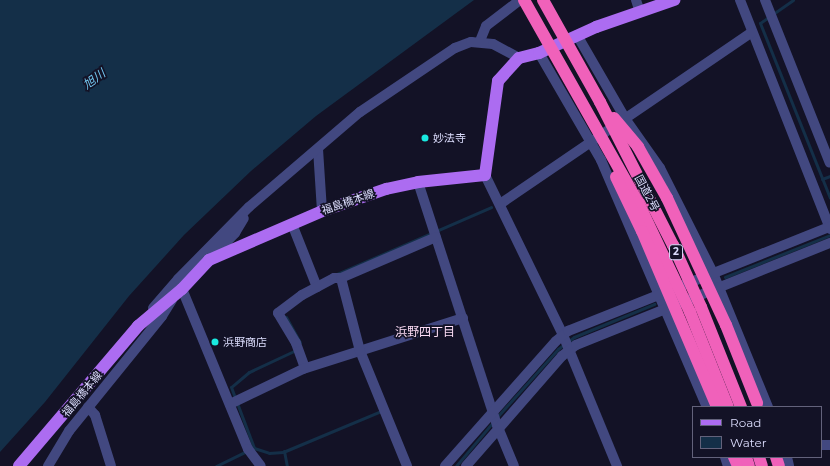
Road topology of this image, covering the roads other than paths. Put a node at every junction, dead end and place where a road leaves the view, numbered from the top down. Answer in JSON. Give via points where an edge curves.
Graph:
{"nodes":[{"id":1,"x":520,"y":0,"type":"edge"},
{"id":2,"x":524,"y":0,"type":"edge"},
{"id":3,"x":543,"y":0,"type":"edge"},
{"id":4,"x":636,"y":0,"type":"edge"},
{"id":5,"x":674,"y":0,"type":"edge"},
{"id":6,"x":740,"y":0,"type":"edge"},
{"id":7,"x":765,"y":0,"type":"edge"},
{"id":8,"x":640,"y":12,"type":"junction"},
{"id":9,"x":751,"y":30,"type":"junction"},
{"id":10,"x":577,"y":35,"type":"junction"},
{"id":11,"x":480,"y":41,"type":"junction"},
{"id":12,"x":539,"y":53,"type":"junction"},
{"id":13,"x":519,"y":58,"type":"junction"},
{"id":14,"x":600,"y":102,"type":"junction"},
{"id":15,"x":626,"y":120,"type":"junction"},
{"id":16,"x":597,"y":140,"type":"junction"},
{"id":17,"x":318,"y":149,"type":"junction"},
{"id":18,"x":830,"y":163,"type":"edge"},
{"id":19,"x":485,"y":175,"type":"junction"},
{"id":20,"x":418,"y":182,"type":"junction"},
{"id":21,"x":500,"y":204,"type":"junction"},
{"id":22,"x":249,"y":207,"type":"junction"},
{"id":23,"x":322,"y":211,"type":"junction"},
{"id":24,"x":292,"y":224,"type":"junction"},
{"id":25,"x":830,"y":228,"type":"edge"},
{"id":26,"x":435,"y":234,"type":"junction"},
{"id":27,"x":830,"y":243,"type":"edge"},
{"id":28,"x":209,"y":260,"type":"junction"},
{"id":29,"x":713,"y":273,"type":"junction"},
{"id":30,"x":341,"y":278,"type":"junction"},
{"id":31,"x":316,"y":285,"type":"junction"},
{"id":32,"x":720,"y":288,"type":"junction"},
{"id":33,"x":178,"y":293,"type":"junction"},
{"id":34,"x":661,"y":294,"type":"junction"},
{"id":35,"x":667,"y":310,"type":"junction"},
{"id":36,"x":463,"y":318,"type":"junction"},
{"id":37,"x":138,"y":326,"type":"junction"},
{"id":38,"x":566,"y":342,"type":"junction"},
{"id":39,"x":360,"y":351,"type":"junction"},
{"id":40,"x":305,"y":368,"type":"junction"},
{"id":41,"x":233,"y":402,"type":"junction"},
{"id":42,"x":707,"y":406,"type":"edge"},
{"id":43,"x":717,"y":406,"type":"edge"},
{"id":44,"x":728,"y":406,"type":"edge"},
{"id":45,"x":741,"y":406,"type":"edge"},
{"id":46,"x":761,"y":406,"type":"edge"},
{"id":47,"x":88,"y":407,"type":"junction"},
{"id":48,"x":496,"y":420,"type":"junction"},
{"id":49,"x":19,"y":466,"type":"edge"},
{"id":50,"x":48,"y":466,"type":"edge"},
{"id":51,"x":111,"y":466,"type":"edge"},
{"id":52,"x":261,"y":466,"type":"edge"},
{"id":53,"x":407,"y":466,"type":"edge"},
{"id":54,"x":445,"y":466,"type":"edge"},
{"id":55,"x":466,"y":466,"type":"edge"},
{"id":56,"x":514,"y":466,"type":"edge"},
{"id":57,"x":617,"y":466,"type":"edge"}],
"edges":[{"from":1,"to":11,"type":"street","via":[[486,26]]},
{"from":2,"to":16,"type":"highway","name":"国道2号","number":"2","bridge":true},
{"from":3,"to":14,"type":"highway","name":"国道2号","number":"2","bridge":true},
{"from":4,"to":8,"type":"street"},
{"from":5,"to":8,"type":"main road"},
{"from":6,"to":9,"type":"street"},
{"from":7,"to":18,"type":"street"},
{"from":8,"to":10,"type":"main road"},
{"from":9,"to":15,"type":"street"},
{"from":9,"to":25,"type":"street"},
{"from":10,"to":12,"type":"main road"},
{"from":10,"to":15,"type":"street"},
{"from":11,"to":13,"type":"street","via":[[493,44]]},
{"from":11,"to":17,"type":"street","via":[[455,48],[360,112]]},
{"from":12,"to":13,"type":"main road"},
{"from":12,"to":16,"type":"street"},
{"from":13,"to":19,"type":"main road","via":[[498,80]]},
{"from":14,"to":45,"type":"highway","name":"国道2号","number":"2","bridge":true,"via":[[673,245]]},
{"from":14,"to":46,"type":"highway","bridge":true,"via":[[638,147],[667,198]]},
{"from":15,"to":16,"type":"street"},
{"from":15,"to":29,"type":"street","via":[[660,168]]},
{"from":16,"to":21,"type":"street"},
{"from":16,"to":34,"type":"street"},
{"from":16,"to":43,"type":"highway","bridge":true,"via":[[645,238]]},
{"from":16,"to":44,"type":"highway","name":"国道2号","number":"2","bridge":true,"via":[[638,202],[666,259]]},
{"from":17,"to":22,"type":"street"},
{"from":17,"to":23,"type":"street"},
{"from":19,"to":20,"type":"main road","name":"福島橋本線"},
{"from":19,"to":21,"type":"street"},
{"from":20,"to":23,"type":"main road","name":"福島橋本線","via":[[386,189]]},
{"from":20,"to":26,"type":"street"},
{"from":21,"to":38,"type":"street"},
{"from":22,"to":28,"type":"street","via":[[235,233]]},
{"from":22,"to":37,"type":"street","via":[[178,279]]},
{"from":23,"to":24,"type":"main road","name":"福島橋本線"},
{"from":24,"to":28,"type":"main road","name":"福島橋本線"},
{"from":24,"to":31,"type":"street"},
{"from":25,"to":29,"type":"street"},
{"from":26,"to":30,"type":"street"},
{"from":26,"to":36,"type":"street"},
{"from":27,"to":32,"type":"street"},
{"from":28,"to":33,"type":"main road","name":"福島橋本線"},
{"from":29,"to":32,"type":"street"},
{"from":29,"to":34,"type":"street"},
{"from":30,"to":31,"type":"street"},
{"from":30,"to":39,"type":"street"},
{"from":31,"to":40,"type":"street","via":[[278,313],[298,348]]},
{"from":32,"to":35,"type":"street"},
{"from":32,"to":46,"type":"street"},
{"from":33,"to":37,"type":"main road","name":"福島橋本線"},
{"from":33,"to":41,"type":"street"},
{"from":33,"to":47,"type":"street"},
{"from":34,"to":35,"type":"street"},
{"from":34,"to":38,"type":"street"},
{"from":35,"to":38,"type":"street"},
{"from":35,"to":42,"type":"street"},
{"from":36,"to":39,"type":"street"},
{"from":36,"to":48,"type":"street"},
{"from":37,"to":49,"type":"main road","name":"福島橋本線","via":[[80,398]]},
{"from":38,"to":48,"type":"street"},
{"from":38,"to":48,"type":"street"},
{"from":38,"to":57,"type":"street"},
{"from":39,"to":40,"type":"street"},
{"from":39,"to":53,"type":"street"},
{"from":40,"to":41,"type":"street"},
{"from":41,"to":52,"type":"street","via":[[249,450]]},
{"from":47,"to":50,"type":"street","via":[[68,430]]},
{"from":47,"to":51,"type":"street","via":[[95,415]]},
{"from":48,"to":54,"type":"street"},
{"from":48,"to":55,"type":"street"},
{"from":48,"to":56,"type":"street"}]}
